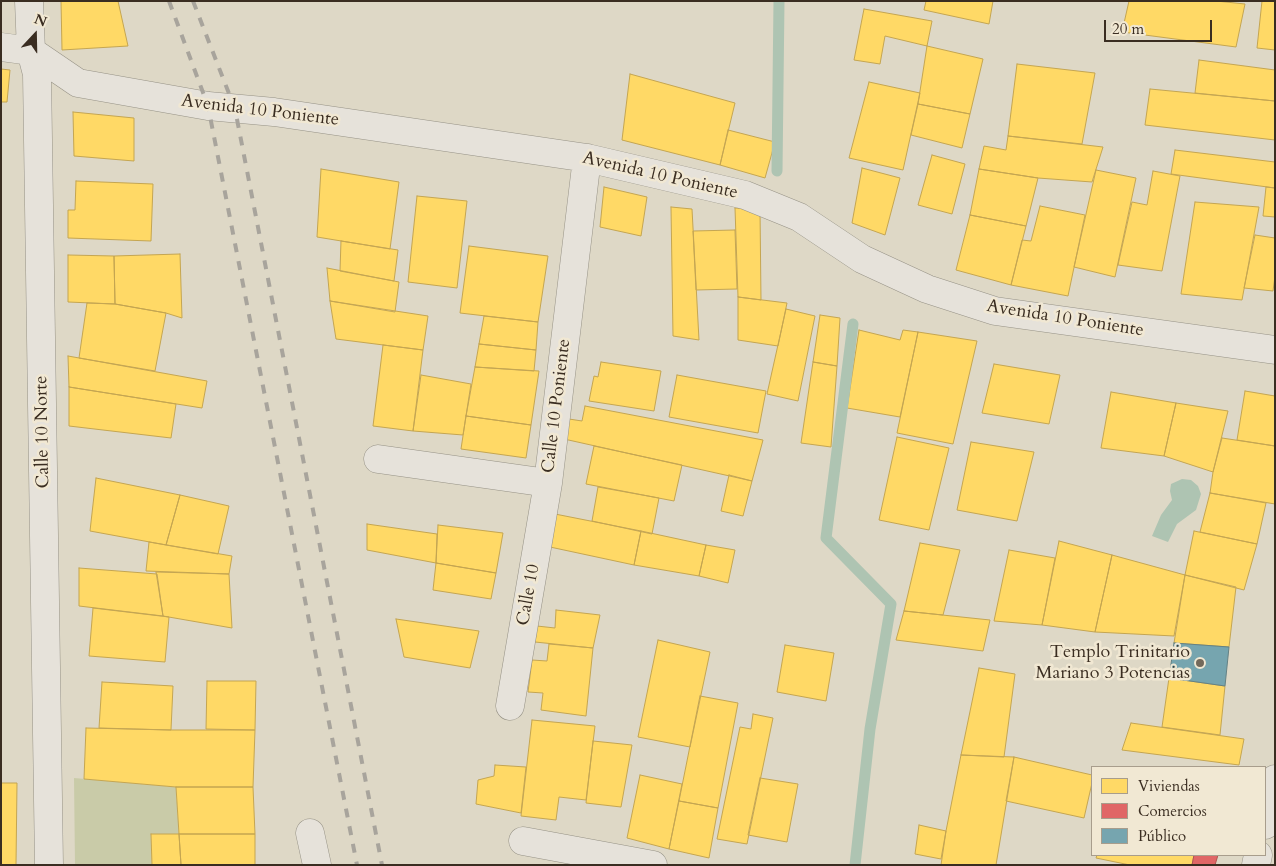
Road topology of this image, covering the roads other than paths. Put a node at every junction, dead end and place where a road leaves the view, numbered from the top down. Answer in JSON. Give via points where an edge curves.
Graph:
{"nodes":[{"id":1,"x":28,"y":1,"type":"edge"},
{"id":2,"x":1,"y":47,"type":"edge"},
{"id":3,"x":30,"y":51,"type":"junction"},
{"id":4,"x":586,"y":158,"type":"junction"},
{"id":5,"x":1275,"y":350,"type":"edge"},
{"id":6,"x":378,"y":459,"type":"dead end"},
{"id":7,"x":548,"y":483,"type":"junction"},
{"id":8,"x":510,"y":706,"type":"dead end"},
{"id":9,"x":1275,"y":779,"type":"edge"},
{"id":10,"x":1266,"y":820,"type":"edge"},
{"id":11,"x":310,"y":833,"type":"dead end"},
{"id":12,"x":523,"y":841,"type":"dead end"},
{"id":13,"x":49,"y":865,"type":"edge"},
{"id":14,"x":317,"y":865,"type":"edge"},
{"id":15,"x":653,"y":865,"type":"edge"}],
"edges":[{"from":1,"to":3,"type":"street","name":"Calle 10 Norte"},
{"from":2,"to":3,"type":"street"},
{"from":3,"to":4,"type":"street","name":"Avenida 10 Poniente","via":[[78,83],[208,106],[274,112]]},
{"from":3,"to":13,"type":"street","name":"Calle 10 Norte","via":[[38,74]]},
{"from":4,"to":5,"type":"street","name":"Avenida 10 Poniente","via":[[745,194],[799,217],[862,259],[927,288],[995,311]]},
{"from":4,"to":7,"type":"street","name":"Calle 10 Poniente"},
{"from":6,"to":7,"type":"street","name":"Calle 10 Poniente"},
{"from":7,"to":8,"type":"street","name":"Calle 10"},
{"from":9,"to":10,"type":"street"},
{"from":11,"to":14,"type":"street"},
{"from":12,"to":15,"type":"street"}]}
